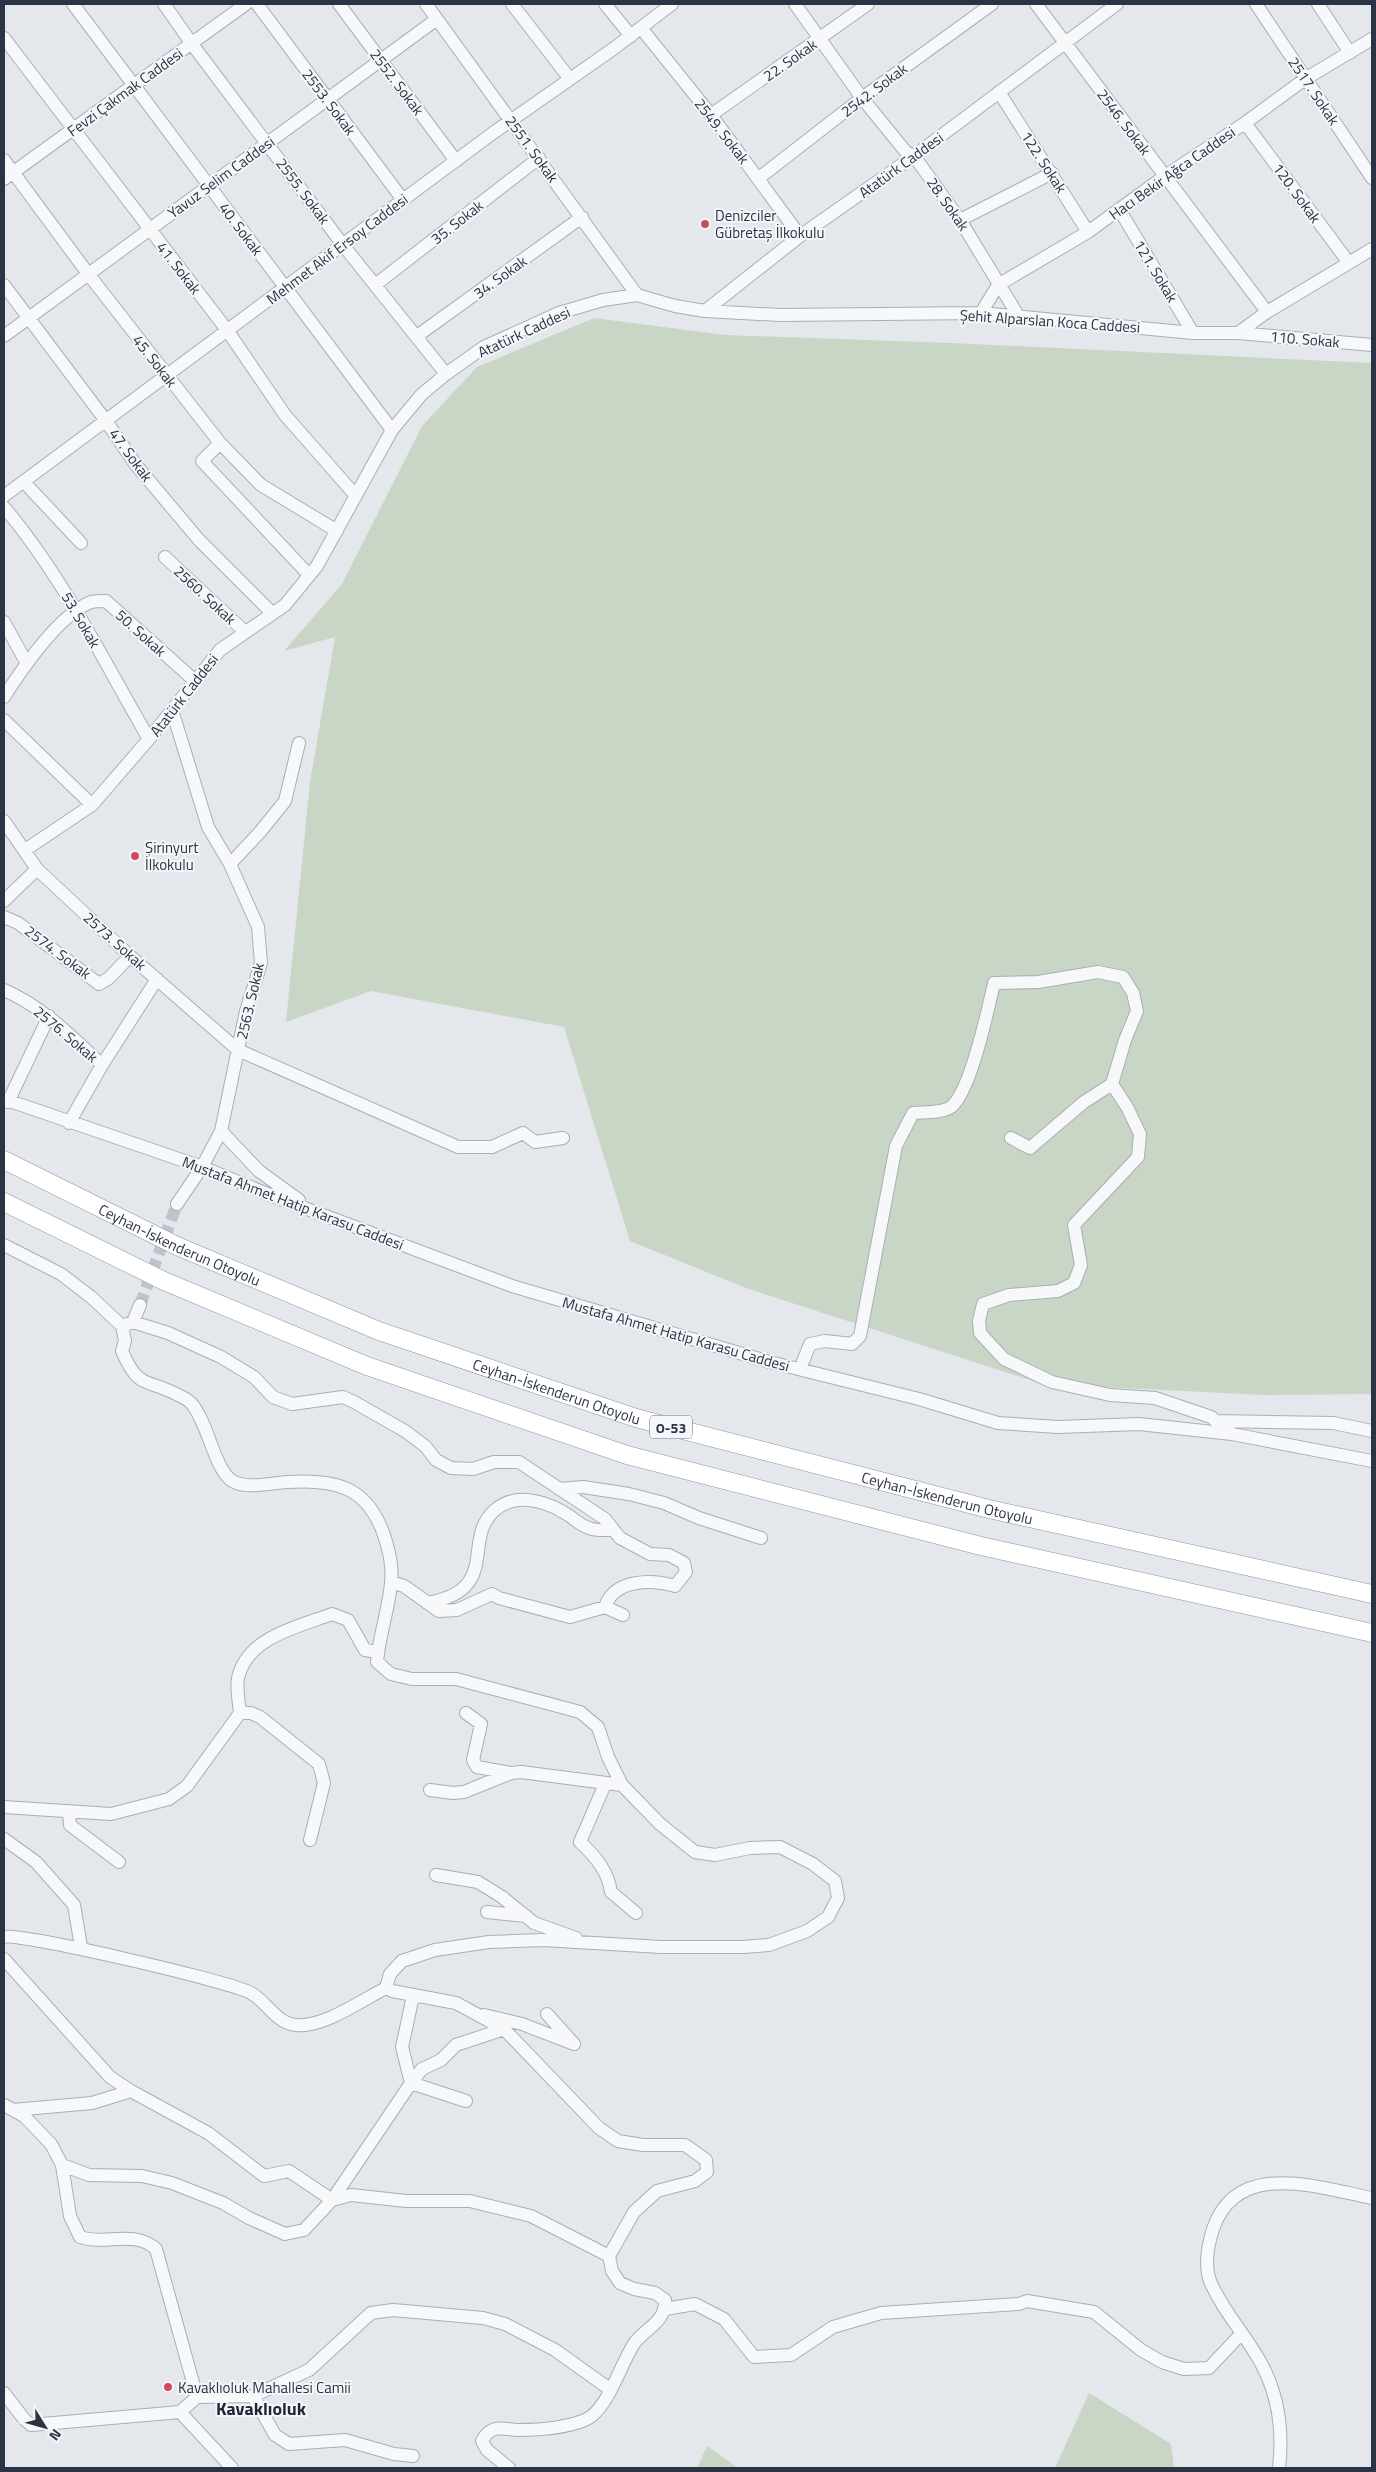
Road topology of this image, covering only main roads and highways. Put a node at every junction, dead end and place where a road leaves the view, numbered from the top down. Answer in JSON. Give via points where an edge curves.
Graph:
{"nodes":[{"id":1,"x":4,"y":1160,"type":"edge"},
{"id":2,"x":4,"y":1202,"type":"edge"},
{"id":3,"x":1372,"y":1594,"type":"edge"},
{"id":4,"x":1372,"y":1633,"type":"edge"}],
"edges":[{"from":1,"to":3,"type":"highway","name":"Ceyhan-İskenderun Otoyolu","number":"O-53","via":[[154,1236],[370,1327],[636,1418],[989,1509]]},
{"from":2,"to":4,"type":"highway","number":"O-53","via":[[132,1267],[367,1366],[626,1455],[982,1546]]}]}
